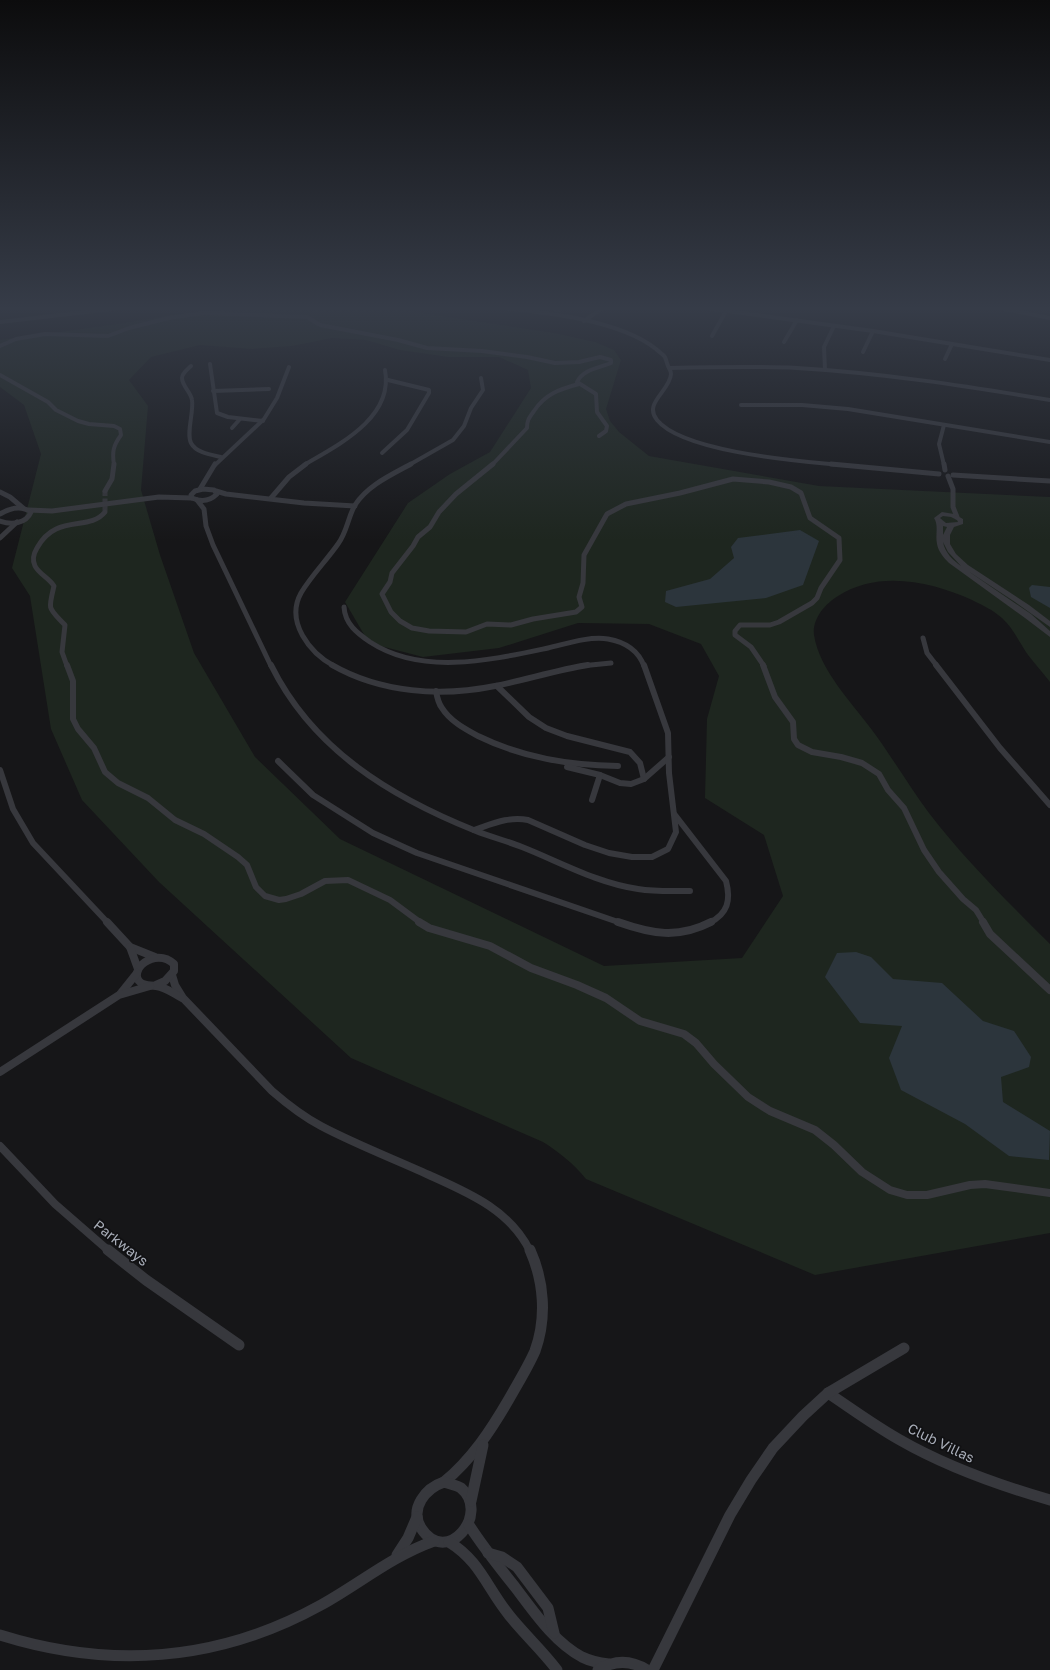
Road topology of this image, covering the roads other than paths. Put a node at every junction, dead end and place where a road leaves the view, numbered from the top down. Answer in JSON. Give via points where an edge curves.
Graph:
{"nodes":[{"id":1,"x":16,"y":385,"type":"edge"},
{"id":2,"x":185,"y":385,"type":"edge"},
{"id":3,"x":212,"y":385,"type":"edge"},
{"id":4,"x":282,"y":385,"type":"edge"},
{"id":5,"x":387,"y":385,"type":"edge"},
{"id":6,"x":413,"y":385,"type":"edge"},
{"id":7,"x":482,"y":385,"type":"edge"},
{"id":8,"x":575,"y":385,"type":"edge"},
{"id":9,"x":581,"y":385,"type":"edge"},
{"id":10,"x":667,"y":385,"type":"edge"},
{"id":11,"x":953,"y":385,"type":"edge"},
{"id":12,"x":269,"y":389,"type":"dead end"},
{"id":13,"x":213,"y":391,"type":"junction"},
{"id":14,"x":1050,"y":400,"type":"edge"},
{"id":15,"x":741,"y":404,"type":"dead end"},
{"id":16,"x":240,"y":419,"type":"junction"},
{"id":17,"x":263,"y":421,"type":"junction"},
{"id":18,"x":944,"y":425,"type":"junction"},
{"id":19,"x":232,"y":428,"type":"dead end"},
{"id":20,"x":598,"y":436,"type":"dead end"},
{"id":21,"x":1050,"y":442,"type":"edge"},
{"id":22,"x":382,"y":453,"type":"dead end"},
{"id":23,"x":221,"y":457,"type":"junction"},
{"id":24,"x":945,"y":470,"type":"junction"},
{"id":25,"x":939,"y":474,"type":"junction"},
{"id":26,"x":950,"y":476,"type":"junction"},
{"id":27,"x":206,"y":480,"type":"junction"},
{"id":28,"x":1050,"y":481,"type":"edge"},
{"id":29,"x":200,"y":489,"type":"junction"},
{"id":30,"x":213,"y":490,"type":"junction"},
{"id":31,"x":105,"y":491,"type":"tunnel mouth"},
{"id":32,"x":0,"y":492,"type":"edge"},
{"id":33,"x":229,"y":494,"type":"junction"},
{"id":34,"x":194,"y":497,"type":"junction"},
{"id":35,"x":212,"y":498,"type":"junction"},
{"id":36,"x":271,"y":498,"type":"junction"},
{"id":37,"x":13,"y":499,"type":"junction"},
{"id":38,"x":355,"y":506,"type":"junction"},
{"id":39,"x":953,"y":507,"type":"junction"},
{"id":40,"x":23,"y":508,"type":"junction"},
{"id":41,"x":9,"y":509,"type":"junction"},
{"id":42,"x":204,"y":509,"type":"junction"},
{"id":43,"x":29,"y":510,"type":"junction"},
{"id":44,"x":52,"y":511,"type":"junction"},
{"id":45,"x":105,"y":512,"type":"dead end"},
{"id":46,"x":0,"y":514,"type":"edge"},
{"id":47,"x":944,"y":514,"type":"junction"},
{"id":48,"x":29,"y":517,"type":"junction"},
{"id":49,"x":957,"y":517,"type":"junction"},
{"id":50,"x":2,"y":522,"type":"edge"},
{"id":51,"x":17,"y":522,"type":"junction"},
{"id":52,"x":940,"y":523,"type":"junction"},
{"id":53,"x":952,"y":526,"type":"junction"},
{"id":54,"x":6,"y":532,"type":"junction"},
{"id":55,"x":0,"y":538,"type":"edge"},
{"id":56,"x":344,"y":607,"type":"dead end"},
{"id":57,"x":1050,"y":625,"type":"edge"},
{"id":58,"x":1050,"y":636,"type":"edge"},
{"id":59,"x":923,"y":638,"type":"dead end"},
{"id":60,"x":611,"y":663,"type":"dead end"},
{"id":61,"x":497,"y":686,"type":"junction"},
{"id":62,"x":436,"y":691,"type":"junction"},
{"id":63,"x":669,"y":757,"type":"junction"},
{"id":64,"x":278,"y":761,"type":"dead end"},
{"id":65,"x":558,"y":762,"type":"junction"},
{"id":66,"x":618,"y":766,"type":"dead end"},
{"id":67,"x":0,"y":770,"type":"edge"},
{"id":68,"x":600,"y":775,"type":"junction"},
{"id":69,"x":644,"y":779,"type":"junction"},
{"id":70,"x":2,"y":782,"type":"edge"},
{"id":71,"x":592,"y":800,"type":"dead end"},
{"id":72,"x":1050,"y":805,"type":"edge"},
{"id":73,"x":674,"y":815,"type":"junction"},
{"id":74,"x":474,"y":830,"type":"junction"},
{"id":75,"x":690,"y":891,"type":"dead end"},
{"id":76,"x":130,"y":947,"type":"junction"},
{"id":77,"x":155,"y":957,"type":"junction"},
{"id":78,"x":137,"y":971,"type":"junction"},
{"id":79,"x":172,"y":975,"type":"junction"},
{"id":80,"x":153,"y":985,"type":"junction"},
{"id":81,"x":1050,"y":990,"type":"edge"},
{"id":82,"x":119,"y":994,"type":"junction"},
{"id":83,"x":183,"y":998,"type":"junction"},
{"id":84,"x":0,"y":1072,"type":"edge"},
{"id":85,"x":0,"y":1146,"type":"edge"},
{"id":86,"x":1050,"y":1193,"type":"edge"},
{"id":87,"x":240,"y":1345,"type":"dead end"},
{"id":88,"x":904,"y":1348,"type":"dead end"},
{"id":89,"x":828,"y":1393,"type":"junction"},
{"id":90,"x":484,"y":1441,"type":"junction"},
{"id":91,"x":444,"y":1482,"type":"junction"},
{"id":92,"x":1050,"y":1500,"type":"edge"},
{"id":93,"x":471,"y":1503,"type":"junction"},
{"id":94,"x":418,"y":1515,"type":"junction"},
{"id":95,"x":468,"y":1525,"type":"junction"},
{"id":96,"x":434,"y":1541,"type":"junction"},
{"id":97,"x":449,"y":1542,"type":"junction"},
{"id":98,"x":394,"y":1558,"type":"junction"},
{"id":99,"x":0,"y":1635,"type":"edge"},
{"id":100,"x":603,"y":1667,"type":"edge"},
{"id":101,"x":557,"y":1670,"type":"edge"},
{"id":102,"x":647,"y":1670,"type":"edge"},
{"id":103,"x":653,"y":1670,"type":"edge"}],
"edges":[{"from":1,"to":31,"type":"street","via":[[78,421],[120,429],[121,435],[111,450],[112,478]]},
{"from":2,"to":23,"type":"street","via":[[192,399],[190,442],[194,448],[202,452]]},
{"from":3,"to":13,"type":"street"},
{"from":4,"to":17,"type":"street","via":[[277,400]]},
{"from":5,"to":36,"type":"street","via":[[384,397],[365,422],[339,445],[291,475]]},
{"from":6,"to":22,"type":"street","via":[[429,390],[428,393],[407,430]]},
{"from":7,"to":38,"type":"street","via":[[482,390],[464,426],[448,444],[381,480],[366,492]]},
{"from":8,"to":81,"type":"street","via":[[555,390],[540,402],[527,419],[527,428],[512,445],[490,468],[456,494],[430,527],[418,537],[392,573],[390,582],[382,594],[391,612],[406,625],[420,630],[466,632],[487,624],[511,625],[576,612],[582,607],[579,597],[583,583],[584,556],[607,514],[615,509],[626,504],[680,494],[733,479],[769,482],[796,490],[801,493],[810,518],[839,538],[840,560],[812,603],[770,625],[740,625],[735,635],[751,647],[764,667],[775,697],[793,722],[794,739],[798,744],[812,752],[862,763],[879,774],[888,790],[904,808],[924,850],[938,872],[976,910],[990,934]]},
{"from":9,"to":20,"type":"street","via":[[596,394],[597,412],[607,426],[606,431]]},
{"from":10,"to":25,"type":"street","via":[[654,402],[653,413],[656,419],[683,436],[715,447],[836,465]]},
{"from":11,"to":14,"type":"street"},
{"from":12,"to":13,"type":"street"},
{"from":13,"to":16,"type":"street","via":[[217,413],[224,417]]},
{"from":15,"to":18,"type":"street","via":[[834,407]]},
{"from":16,"to":17,"type":"street"},
{"from":16,"to":19,"type":"street"},
{"from":17,"to":23,"type":"street"},
{"from":18,"to":21,"type":"street"},
{"from":18,"to":24,"type":"street","via":[[938,444]]},
{"from":23,"to":27,"type":"street"},
{"from":24,"to":25,"type":"street"},
{"from":24,"to":26,"type":"street","via":[[951,472]]},
{"from":25,"to":26,"type":"street"},
{"from":26,"to":28,"type":"street"},
{"from":26,"to":39,"type":"street","via":[[954,495]]},
{"from":27,"to":29,"type":"street"},
{"from":27,"to":30,"type":"street","via":[[206,484]]},
{"from":29,"to":30,"type":"street"},
{"from":29,"to":34,"type":"street"},
{"from":30,"to":33,"type":"street"},
{"from":30,"to":35,"type":"street","via":[[217,494]]},
{"from":32,"to":37,"type":"street"},
{"from":33,"to":35,"type":"street"},
{"from":33,"to":36,"type":"street"},
{"from":34,"to":35,"type":"street"},
{"from":34,"to":42,"type":"street"},
{"from":34,"to":44,"type":"street","via":[[173,496]]},
{"from":35,"to":42,"type":"street"},
{"from":36,"to":38,"type":"street"},
{"from":37,"to":40,"type":"street"},
{"from":37,"to":41,"type":"street"},
{"from":38,"to":62,"type":"street","via":[[342,540],[305,586],[298,599],[297,620],[301,634],[319,656],[350,674],[390,687]]},
{"from":39,"to":47,"type":"street"},
{"from":39,"to":49,"type":"street"},
{"from":40,"to":41,"type":"street"},
{"from":40,"to":43,"type":"street"},
{"from":41,"to":46,"type":"street"},
{"from":42,"to":74,"type":"street","via":[[206,526],[213,545],[280,684],[303,717],[340,754],[380,783],[423,807]]},
{"from":43,"to":44,"type":"street"},
{"from":43,"to":48,"type":"street"},
{"from":44,"to":48,"type":"street"},
{"from":45,"to":86,"type":"street","via":[[95,520],[68,524],[53,530],[37,547],[34,558],[36,568],[54,586],[51,610],[65,624],[62,652],[73,681],[72,713],[75,724],[94,748],[101,766],[111,778],[148,798],[175,820],[204,834],[238,857],[246,865],[256,887],[265,896],[286,900],[325,881],[348,880],[390,900],[429,928],[490,946],[530,968],[606,998],[640,1021],[684,1034],[696,1043],[748,1097],[770,1111],[815,1130],[866,1176],[890,1190],[907,1195],[928,1195],[985,1184]]},
{"from":47,"to":49,"type":"street"},
{"from":47,"to":52,"type":"street","via":[[937,518]]},
{"from":48,"to":51,"type":"street"},
{"from":49,"to":53,"type":"street","via":[[961,523]]},
{"from":50,"to":51,"type":"street"},
{"from":50,"to":54,"type":"street"},
{"from":51,"to":54,"type":"street"},
{"from":52,"to":53,"type":"street"},
{"from":52,"to":58,"type":"street","via":[[940,544],[952,562],[1023,612]]},
{"from":53,"to":57,"type":"street","via":[[947,531],[946,540],[956,558]]},
{"from":54,"to":55,"type":"street"},
{"from":56,"to":63,"type":"street","via":[[346,621],[363,638],[388,652],[418,660],[485,660],[591,639],[607,639],[622,643],[634,649],[641,658],[666,724]]},
{"from":59,"to":72,"type":"street","via":[[927,653],[956,692]]},
{"from":60,"to":61,"type":"street","via":[[566,668]]},
{"from":61,"to":62,"type":"street","via":[[461,691]]},
{"from":61,"to":69,"type":"street","via":[[529,717],[546,728],[630,752],[640,763]]},
{"from":62,"to":65,"type":"street","via":[[439,703],[447,715],[468,731],[515,753]]},
{"from":63,"to":69,"type":"street"},
{"from":63,"to":73,"type":"street"},
{"from":64,"to":73,"type":"street","via":[[313,796],[394,844],[620,923],[656,933],[677,933],[696,929],[718,918],[728,903],[726,881]]},
{"from":65,"to":66,"type":"street"},
{"from":65,"to":68,"type":"street"},
{"from":67,"to":70,"type":"street"},
{"from":68,"to":69,"type":"street","via":[[626,784]]},
{"from":68,"to":71,"type":"street"},
{"from":70,"to":76,"type":"street","via":[[13,809],[33,843]]},
{"from":73,"to":74,"type":"street","via":[[676,832],[672,843],[664,851],[646,857],[606,853],[523,818],[507,819]]},
{"from":74,"to":75,"type":"street","via":[[623,886],[656,891]]},
{"from":76,"to":77,"type":"street"},
{"from":76,"to":78,"type":"street"},
{"from":77,"to":78,"type":"street","via":[[147,960]]},
{"from":77,"to":79,"type":"street","via":[[164,957],[172,961],[175,968]]},
{"from":78,"to":80,"type":"street","via":[[138,980],[145,985]]},
{"from":78,"to":82,"type":"street"},
{"from":79,"to":80,"type":"street","via":[[165,982]]},
{"from":79,"to":83,"type":"street"},
{"from":80,"to":82,"type":"street"},
{"from":80,"to":83,"type":"street"},
{"from":82,"to":84,"type":"street"},
{"from":83,"to":90,"type":"street","via":[[272,1091],[303,1115],[340,1135],[474,1195],[495,1209],[518,1231],[531,1254],[541,1286],[541,1328],[526,1369]]},
{"from":85,"to":87,"type":"street","name":"Parkways","via":[[52,1202],[88,1235],[152,1284]]},
{"from":88,"to":89,"type":"street"},
{"from":89,"to":92,"type":"street","name":"Club Villas","via":[[928,1455],[989,1482]]},
{"from":89,"to":103,"type":"street","via":[[773,1448],[751,1480],[730,1516]]},
{"from":90,"to":91,"type":"street","via":[[466,1463]]},
{"from":90,"to":93,"type":"street"},
{"from":91,"to":93,"type":"street","via":[[458,1485]]},
{"from":91,"to":94,"type":"street","via":[[437,1483],[425,1492]]},
{"from":93,"to":95,"type":"street","via":[[471,1518]]},
{"from":94,"to":96,"type":"street","via":[[422,1531]]},
{"from":94,"to":98,"type":"street","via":[[408,1538]]},
{"from":95,"to":97,"type":"street","via":[[460,1536]]},
{"from":95,"to":100,"type":"street","via":[[554,1634],[582,1657]]},
{"from":96,"to":97,"type":"street"},
{"from":96,"to":98,"type":"street"},
{"from":97,"to":101,"type":"street","via":[[467,1553],[499,1603],[535,1641]]},
{"from":98,"to":99,"type":"street","via":[[320,1606],[278,1626],[234,1642],[189,1653],[105,1659],[60,1653]]},
{"from":100,"to":102,"type":"street","via":[[626,1662]]}]}
